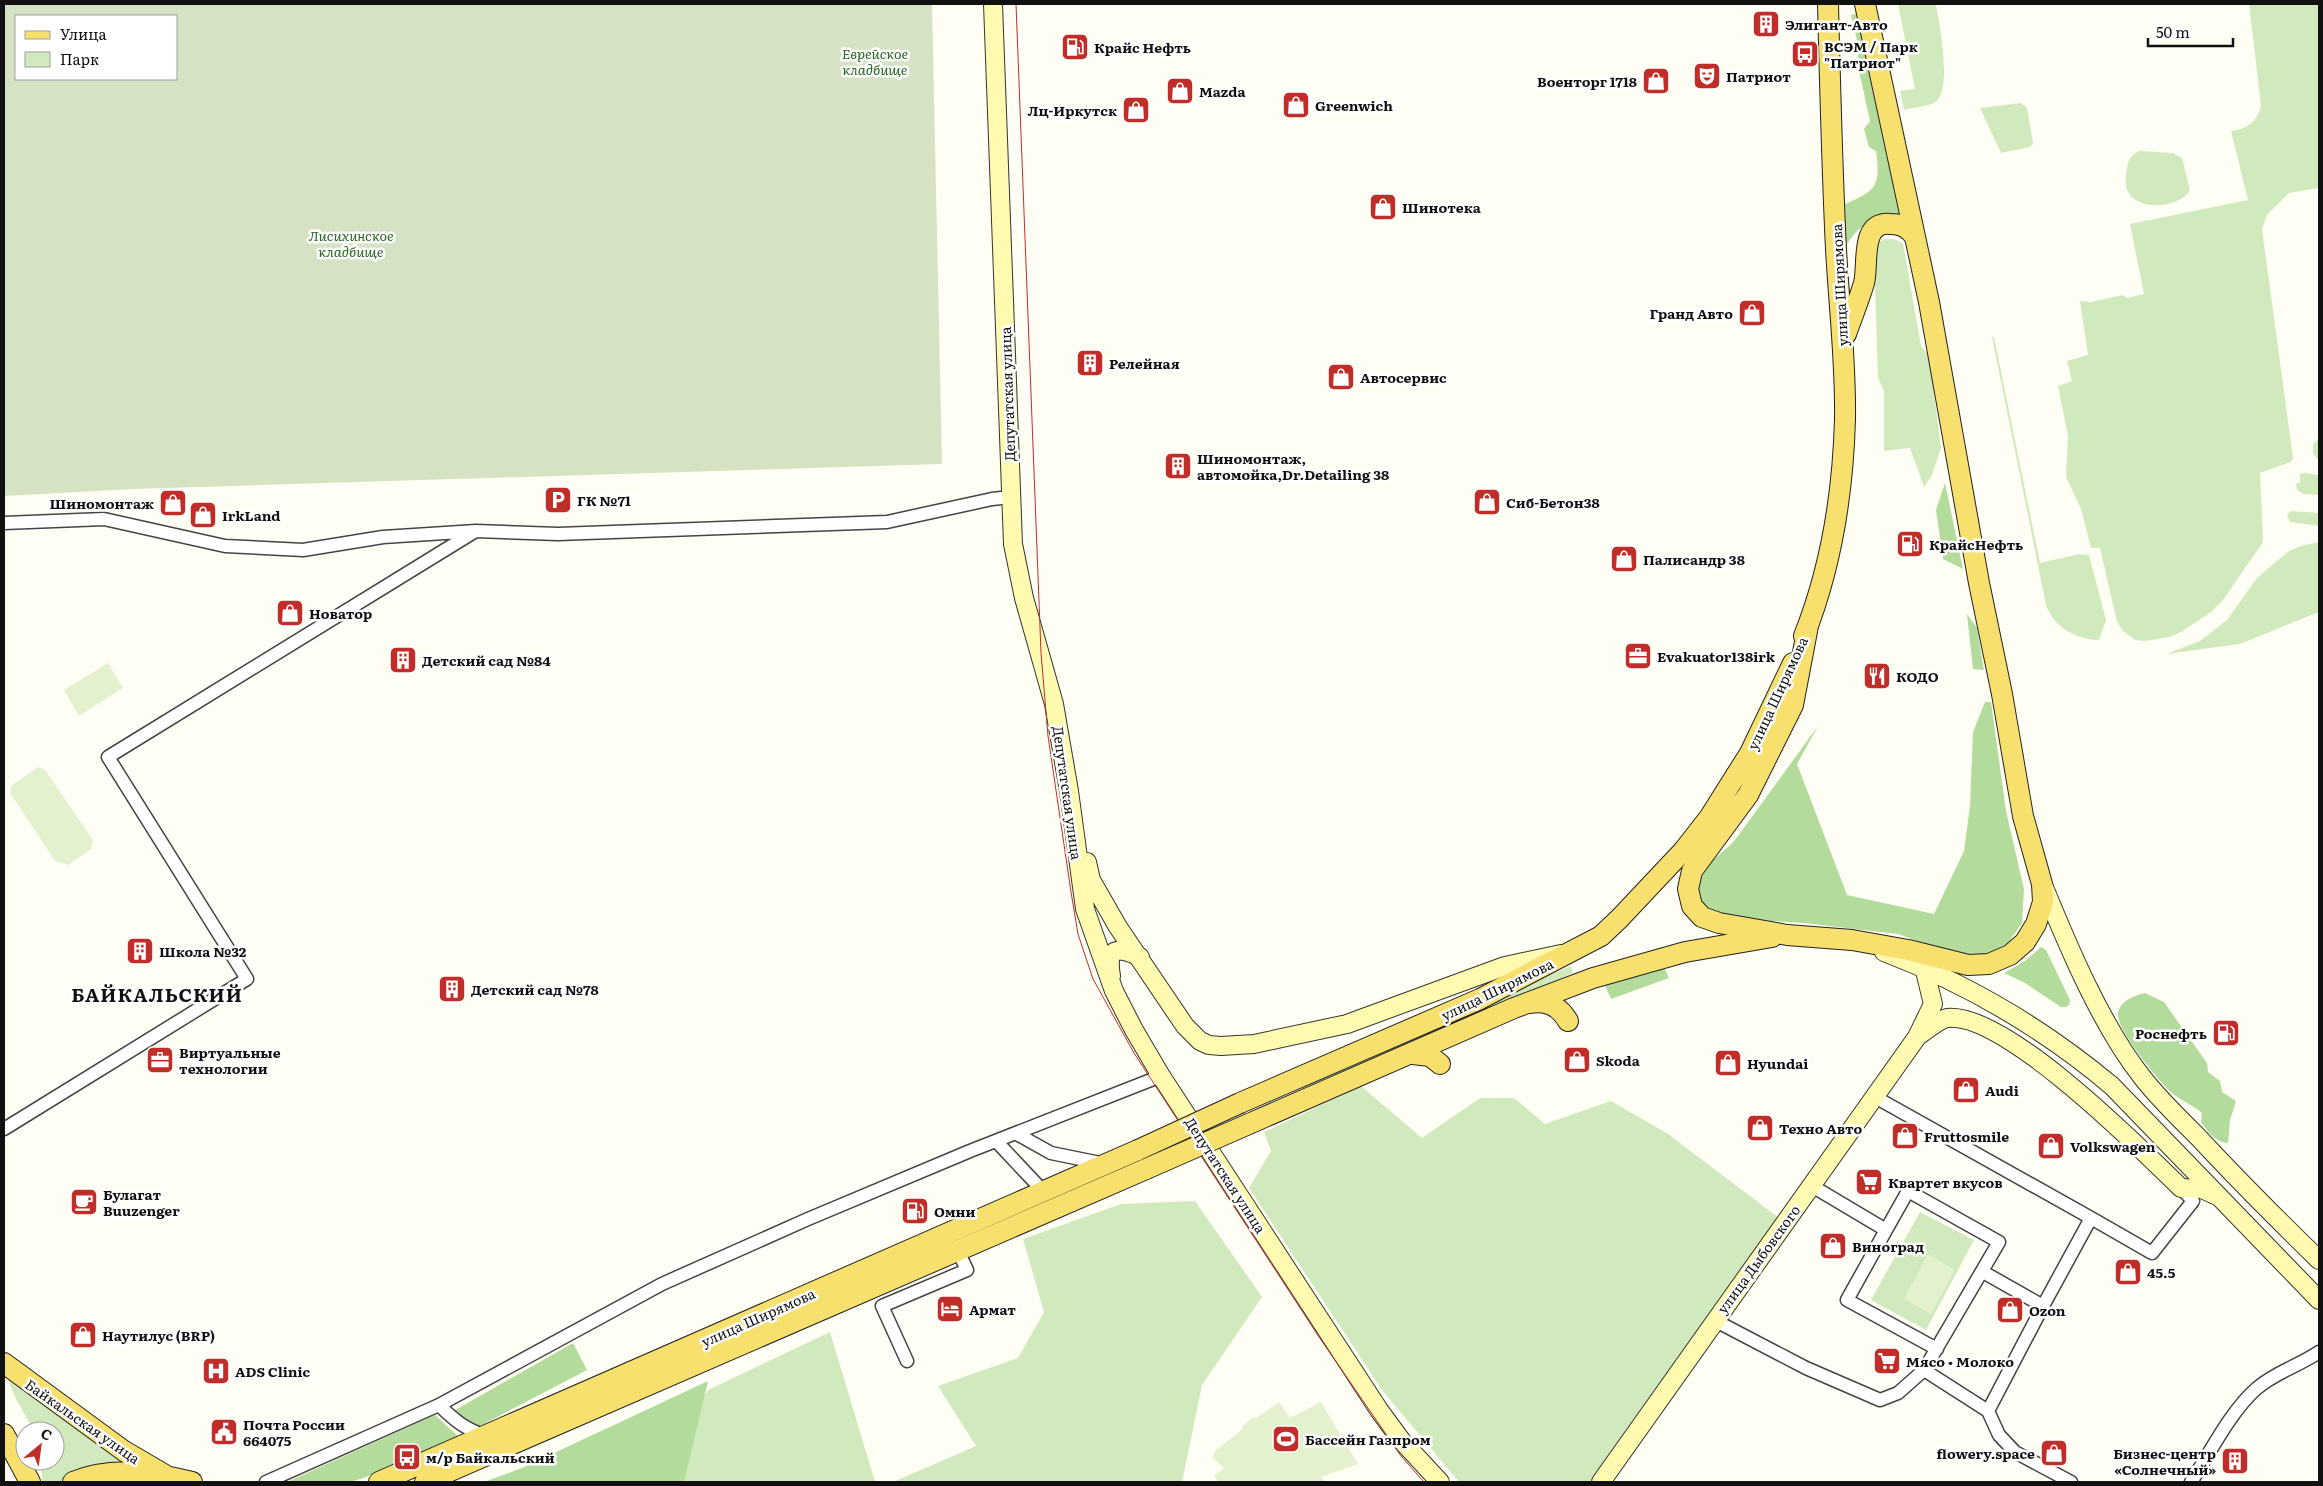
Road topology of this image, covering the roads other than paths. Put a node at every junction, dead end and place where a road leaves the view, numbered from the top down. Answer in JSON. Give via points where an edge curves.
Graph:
{"nodes":[{"id":1,"x":992,"y":4,"type":"edge"},
{"id":2,"x":1828,"y":4,"type":"edge"},
{"id":3,"x":1866,"y":4,"type":"edge"},
{"id":4,"x":1914,"y":236,"type":"junction"},
{"id":5,"x":1842,"y":345,"type":"junction"},
{"id":6,"x":1011,"y":498,"type":"junction"},
{"id":7,"x":4,"y":523,"type":"edge"},
{"id":8,"x":476,"y":531,"type":"junction"},
{"id":9,"x":1808,"y":626,"type":"junction"},
{"id":10,"x":1070,"y":799,"type":"junction"},
{"id":11,"x":2042,"y":884,"type":"junction"},
{"id":12,"x":1787,"y":935,"type":"junction"},
{"id":13,"x":1852,"y":940,"type":"junction"},
{"id":14,"x":1573,"y":952,"type":"junction"},
{"id":15,"x":1140,"y":958,"type":"junction"},
{"id":16,"x":1924,"y":967,"type":"junction"},
{"id":17,"x":1114,"y":991,"type":"junction"},
{"id":18,"x":1514,"y":1008,"type":"junction"},
{"id":19,"x":1568,"y":1021,"type":"dead end"},
{"id":20,"x":1917,"y":1037,"type":"junction"},
{"id":21,"x":1413,"y":1054,"type":"junction"},
{"id":22,"x":1440,"y":1064,"type":"dead end"},
{"id":23,"x":1161,"y":1076,"type":"junction"},
{"id":24,"x":1875,"y":1097,"type":"junction"},
{"id":25,"x":4,"y":1130,"type":"edge"},
{"id":26,"x":1017,"y":1134,"type":"junction"},
{"id":27,"x":996,"y":1141,"type":"junction"},
{"id":28,"x":1107,"y":1164,"type":"junction"},
{"id":29,"x":1068,"y":1181,"type":"junction"},
{"id":30,"x":1812,"y":1186,"type":"junction"},
{"id":31,"x":2181,"y":1188,"type":"junction"},
{"id":32,"x":1044,"y":1192,"type":"junction"},
{"id":33,"x":2218,"y":1197,"type":"junction"},
{"id":34,"x":1076,"y":1200,"type":"junction"},
{"id":35,"x":2091,"y":1218,"type":"junction"},
{"id":36,"x":1886,"y":1230,"type":"junction"},
{"id":37,"x":958,"y":1251,"type":"junction"},
{"id":38,"x":2319,"y":1260,"type":"edge"},
{"id":39,"x":1982,"y":1272,"type":"junction"},
{"id":40,"x":2319,"y":1300,"type":"edge"},
{"id":41,"x":2043,"y":1306,"type":"junction"},
{"id":42,"x":1714,"y":1320,"type":"junction"},
{"id":43,"x":1937,"y":1349,"type":"junction"},
{"id":44,"x":2319,"y":1352,"type":"edge"},
{"id":45,"x":907,"y":1361,"type":"dead end"},
{"id":46,"x":4,"y":1362,"type":"edge"},
{"id":47,"x":1924,"y":1370,"type":"junction"},
{"id":48,"x":439,"y":1405,"type":"junction"},
{"id":49,"x":1988,"y":1412,"type":"junction"},
{"id":50,"x":4,"y":1434,"type":"edge"},
{"id":51,"x":486,"y":1436,"type":"junction"},
{"id":52,"x":165,"y":1475,"type":"junction"},
{"id":53,"x":30,"y":1482,"type":"edge"},
{"id":54,"x":73,"y":1482,"type":"edge"},
{"id":55,"x":192,"y":1482,"type":"edge"},
{"id":56,"x":266,"y":1482,"type":"edge"},
{"id":57,"x":379,"y":1482,"type":"edge"},
{"id":58,"x":425,"y":1482,"type":"edge"},
{"id":59,"x":1440,"y":1482,"type":"edge"},
{"id":60,"x":1601,"y":1482,"type":"edge"},
{"id":61,"x":2071,"y":1482,"type":"edge"},
{"id":62,"x":2192,"y":1482,"type":"edge"}],
"edges":[{"from":1,"to":6,"type":"main road","name":"Депутатская улица"},
{"from":2,"to":5,"type":"main road","name":"улица Ширямова"},
{"from":3,"to":4,"type":"main road"},
{"from":4,"to":5,"type":"main road","via":[[1907,228],[1894,224],[1884,224],[1873,231],[1866,250],[1867,268],[1863,285]]},
{"from":4,"to":11,"type":"main road","via":[[2023,816]]},
{"from":5,"to":9,"type":"main road","name":"улица Ширямова","via":[[1843,461],[1830,548]]},
{"from":6,"to":8,"type":"street","via":[[992,499],[887,522],[558,534]]},
{"from":6,"to":10,"type":"main road","name":"Депутатская улица","via":[[1013,544],[1024,598],[1054,704]]},
{"from":7,"to":8,"type":"street","via":[[104,519],[226,546],[303,550],[383,537]]},
{"from":8,"to":25,"type":"street","via":[[108,757],[247,979]]},
{"from":9,"to":12,"type":"main road","via":[[1793,704],[1748,795],[1695,865],[1688,890],[1692,906],[1708,920]]},
{"from":9,"to":14,"type":"main road","name":"улица Ширямова","via":[[1770,714],[1709,818],[1684,850],[1610,928]]},
{"from":10,"to":15,"type":"main road","via":[[1091,880]]},
{"from":10,"to":17,"type":"main road","name":"Депутатская улица","via":[[1085,910]]},
{"from":11,"to":13,"type":"main road","via":[[2042,908],[2033,930],[2020,947],[1998,962],[1968,965]]},
{"from":11,"to":38,"type":"main road","via":[[2116,1039],[2142,1078]]},
{"from":12,"to":13,"type":"main road"},
{"from":12,"to":18,"type":"main road","via":[[1653,959]]},
{"from":13,"to":16,"type":"main road"},
{"from":14,"to":15,"type":"main road","via":[[1505,966],[1347,1024],[1269,1041],[1221,1046],[1200,1041],[1188,1030]]},
{"from":14,"to":28,"type":"main road","name":"улица Ширямова","bridge":true,"via":[[1480,999]]},
{"from":15,"to":17,"type":"main road","via":[[1120,949],[1111,954]]},
{"from":16,"to":20,"type":"main road","via":[[1933,1004]]},
{"from":16,"to":33,"type":"main road","via":[[1996,1003],[2088,1066],[2112,1086]]},
{"from":17,"to":23,"type":"main road","name":"Депутатская улица"},
{"from":18,"to":19,"type":"main road","via":[[1532,1002],[1546,1002],[1563,1013]]},
{"from":18,"to":21,"type":"main road","name":"улица Ширямова"},
{"from":20,"to":24,"type":"main road","name":"улица Дыбовского"},
{"from":20,"to":31,"type":"main road","via":[[1946,1018],[1973,1021],[2050,1069],[2120,1128]]},
{"from":21,"to":22,"type":"main road","via":[[1430,1056]]},
{"from":21,"to":34,"type":"main road","name":"улица Ширямова","bridge":true},
{"from":23,"to":26,"type":"street"},
{"from":23,"to":59,"type":"main road","name":"Депутатская улица","via":[[1379,1410],[1401,1440]]},
{"from":24,"to":30,"type":"main road","name":"улица Дыбовского"},
{"from":24,"to":35,"type":"street"},
{"from":26,"to":27,"type":"street"},
{"from":26,"to":28,"type":"street","via":[[1051,1153]]},
{"from":27,"to":32,"type":"street"},
{"from":27,"to":48,"type":"street","via":[[662,1284]]},
{"from":28,"to":29,"type":"main road","name":"улица Ширямова"},
{"from":29,"to":32,"type":"main road","name":"улица Ширямова"},
{"from":29,"to":34,"type":"main road"},
{"from":30,"to":36,"type":"street"},
{"from":30,"to":42,"type":"main road","name":"улица Дыбовского"},
{"from":31,"to":33,"type":"main road","via":[[2202,1189]]},
{"from":31,"to":35,"type":"street","via":[[2193,1201],[2152,1253]]},
{"from":32,"to":51,"type":"main road","name":"улица Ширямова"},
{"from":33,"to":40,"type":"main road"},
{"from":34,"to":37,"type":"main road","name":"улица Ширямова"},
{"from":35,"to":41,"type":"street"},
{"from":36,"to":39,"type":"street","via":[[1908,1191],[1999,1242]]},
{"from":36,"to":43,"type":"street","via":[[1846,1300]]},
{"from":37,"to":45,"type":"street","via":[[966,1270],[882,1306]]},
{"from":37,"to":58,"type":"main road","name":"улица Ширямова"},
{"from":39,"to":41,"type":"street"},
{"from":39,"to":43,"type":"street"},
{"from":41,"to":49,"type":"street"},
{"from":42,"to":47,"type":"street","via":[[1806,1368],[1880,1400],[1898,1393]]},
{"from":42,"to":60,"type":"main road","name":"улица Дыбовского"},
{"from":43,"to":47,"type":"street"},
{"from":44,"to":62,"type":"street","via":[[2283,1370],[2255,1390]]},
{"from":46,"to":52,"type":"main road","name":"Байкальская улица","via":[[130,1454]]},
{"from":47,"to":49,"type":"street"},
{"from":48,"to":51,"type":"street","via":[[470,1432]]},
{"from":48,"to":56,"type":"street"},
{"from":49,"to":61,"type":"street","via":[[1999,1435],[2015,1452]]},
{"from":50,"to":53,"type":"main road"},
{"from":51,"to":57,"type":"main road","name":"улица Ширямова"},
{"from":52,"to":54,"type":"main road","via":[[117,1473]]},
{"from":52,"to":55,"type":"main road"}]}
